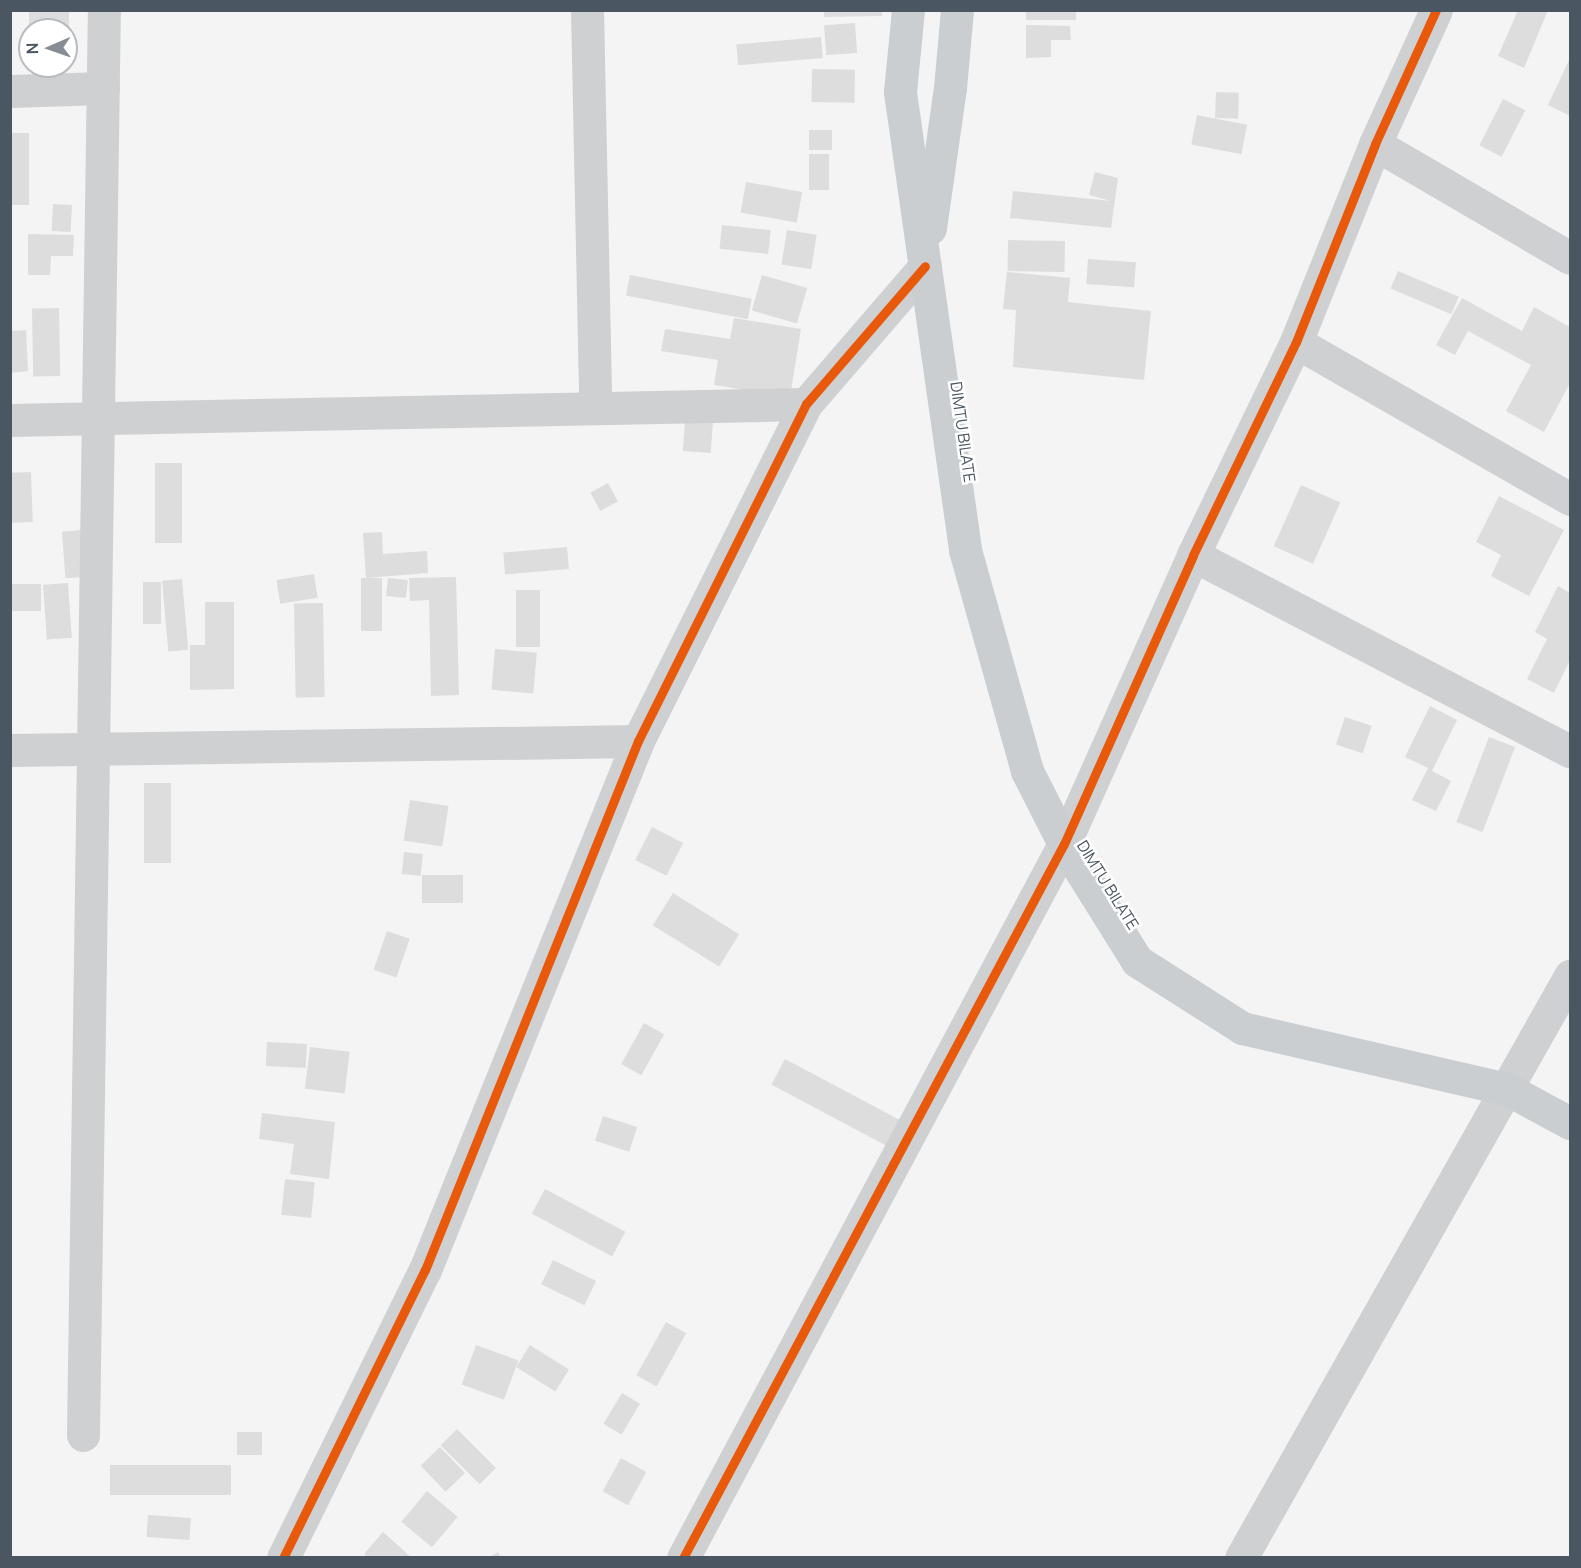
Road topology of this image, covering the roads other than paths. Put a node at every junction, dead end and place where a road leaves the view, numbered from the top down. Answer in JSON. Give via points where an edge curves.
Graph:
{"nodes":[{"id":1,"x":104,"y":10,"type":"edge"},
{"id":2,"x":587,"y":10,"type":"edge"},
{"id":3,"x":908,"y":10,"type":"edge"},
{"id":4,"x":957,"y":10,"type":"edge"},
{"id":5,"x":1436,"y":10,"type":"edge"},
{"id":6,"x":103,"y":88,"type":"junction"},
{"id":7,"x":10,"y":91,"type":"edge"},
{"id":8,"x":1375,"y":144,"type":"junction"},
{"id":9,"x":1570,"y":258,"type":"edge"},
{"id":10,"x":924,"y":266,"type":"junction"},
{"id":11,"x":1296,"y":342,"type":"junction"},
{"id":12,"x":806,"y":404,"type":"junction"},
{"id":13,"x":595,"y":408,"type":"junction"},
{"id":14,"x":98,"y":418,"type":"junction"},
{"id":15,"x":10,"y":420,"type":"edge"},
{"id":16,"x":1570,"y":499,"type":"edge"},
{"id":17,"x":1193,"y":555,"type":"junction"},
{"id":18,"x":638,"y":741,"type":"junction"},
{"id":19,"x":93,"y":749,"type":"junction"},
{"id":20,"x":10,"y":750,"type":"edge"},
{"id":21,"x":1570,"y":751,"type":"edge"},
{"id":22,"x":1064,"y":844,"type":"junction"},
{"id":23,"x":1570,"y":976,"type":"edge"},
{"id":24,"x":1507,"y":1089,"type":"junction"},
{"id":25,"x":1570,"y":1123,"type":"edge"},
{"id":26,"x":83,"y":1435,"type":"dead end"},
{"id":27,"x":283,"y":1557,"type":"edge"},
{"id":28,"x":683,"y":1557,"type":"edge"},
{"id":29,"x":1241,"y":1557,"type":"edge"}],
"edges":[{"from":1,"to":6,"type":"street"},
{"from":2,"to":13,"type":"street"},
{"from":3,"to":10,"type":"main road","name":"DIMTU BILATE","via":[[900,92]]},
{"from":4,"to":10,"type":"main road","name":"DIMTU BILATE","via":[[950,88]]},
{"from":5,"to":8,"type":"street"},
{"from":6,"to":7,"type":"street"},
{"from":6,"to":14,"type":"street"},
{"from":8,"to":9,"type":"street"},
{"from":8,"to":11,"type":"street"},
{"from":10,"to":12,"type":"street"},
{"from":10,"to":22,"type":"main road","name":"DIMTU BILATE","via":[[965,550],[1027,771]]},
{"from":11,"to":16,"type":"street"},
{"from":11,"to":17,"type":"street"},
{"from":12,"to":13,"type":"street"},
{"from":12,"to":18,"type":"street"},
{"from":13,"to":14,"type":"street"},
{"from":14,"to":15,"type":"street"},
{"from":14,"to":19,"type":"street"},
{"from":17,"to":21,"type":"street"},
{"from":17,"to":22,"type":"street"},
{"from":18,"to":19,"type":"street"},
{"from":18,"to":27,"type":"street","via":[[424,1270]]},
{"from":19,"to":20,"type":"street"},
{"from":19,"to":26,"type":"street"},
{"from":22,"to":24,"type":"main road","name":"DIMTU BILATE","via":[[1137,961],[1242,1028]]},
{"from":22,"to":28,"type":"street"},
{"from":23,"to":24,"type":"street"},
{"from":24,"to":25,"type":"main road","name":"DIMTU BILATE"},
{"from":24,"to":29,"type":"street"}]}
